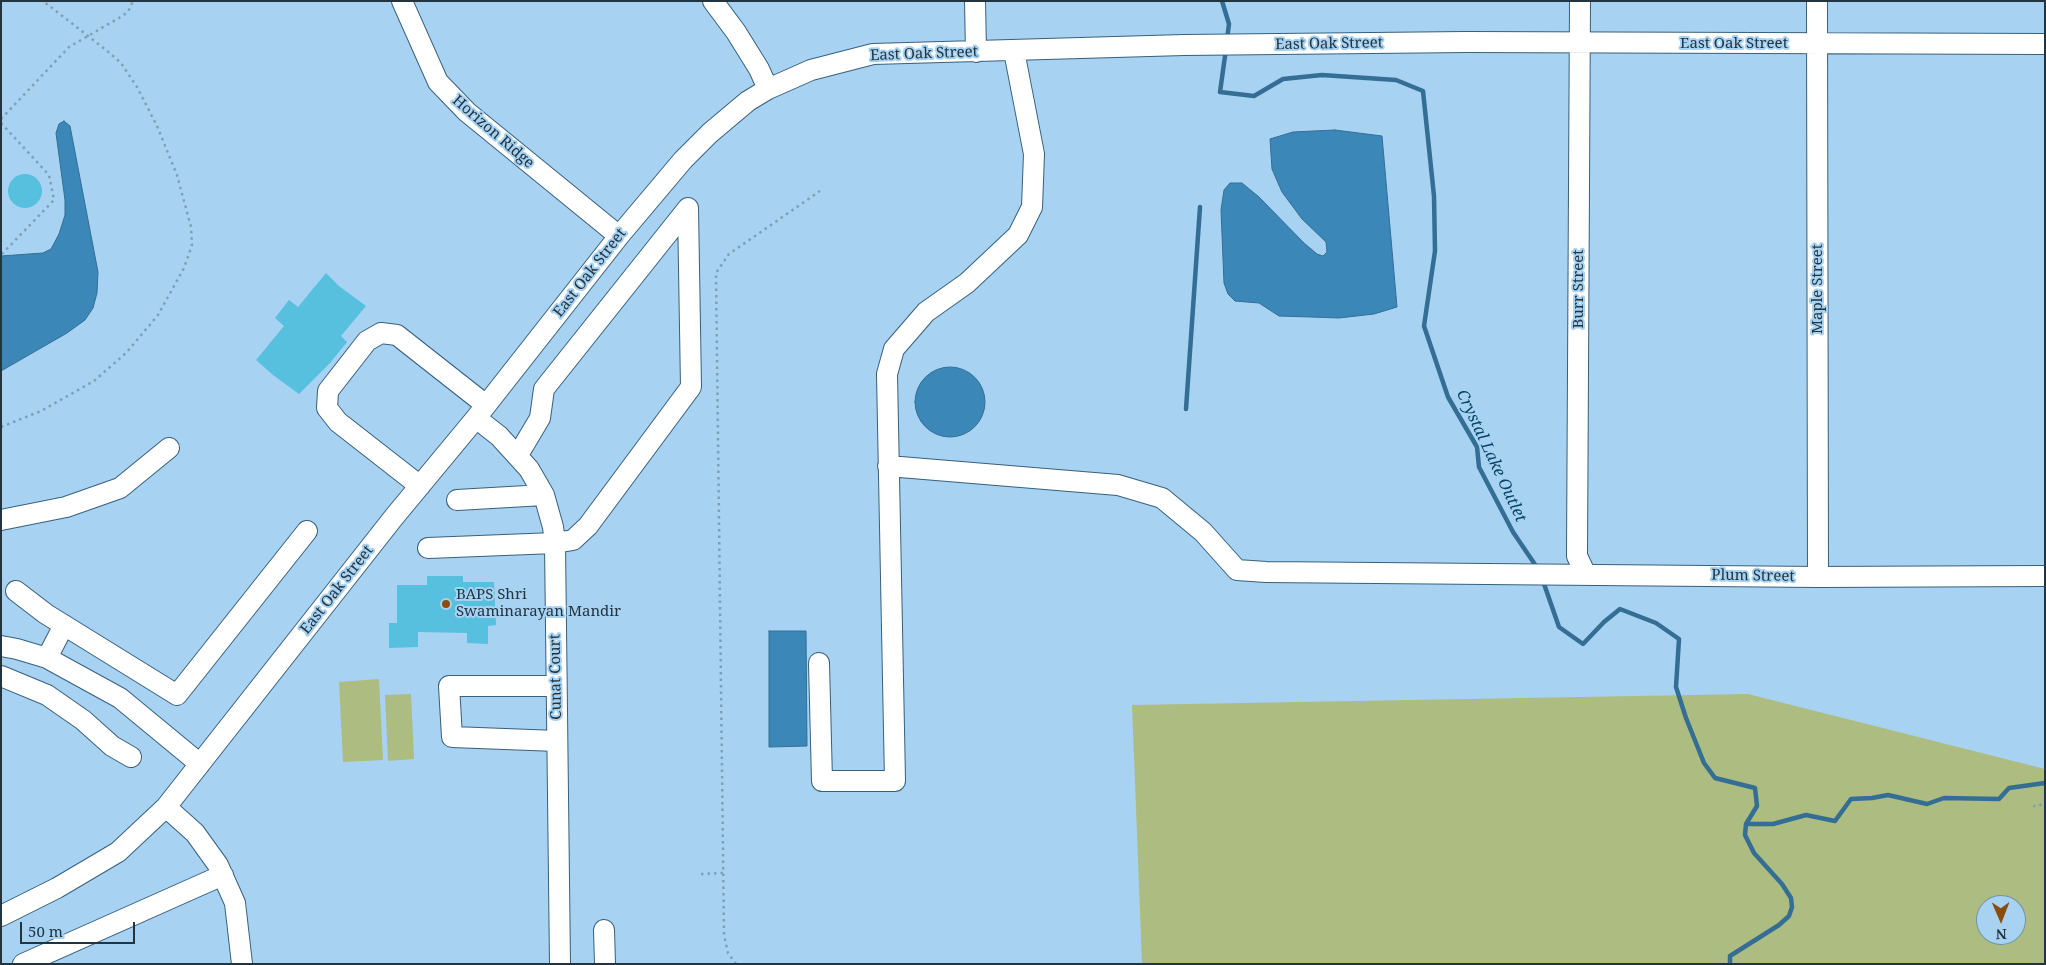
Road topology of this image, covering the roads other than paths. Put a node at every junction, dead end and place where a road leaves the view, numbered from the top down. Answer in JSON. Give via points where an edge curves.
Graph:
{"nodes":[{"id":1,"x":402,"y":1,"type":"edge"},
{"id":2,"x":713,"y":1,"type":"edge"},
{"id":3,"x":975,"y":1,"type":"edge"},
{"id":4,"x":1580,"y":1,"type":"edge"},
{"id":5,"x":1817,"y":1,"type":"edge"},
{"id":6,"x":1581,"y":43,"type":"junction"},
{"id":7,"x":1818,"y":44,"type":"junction"},
{"id":8,"x":2045,"y":44,"type":"edge"},
{"id":9,"x":1014,"y":51,"type":"junction"},
{"id":10,"x":976,"y":52,"type":"junction"},
{"id":11,"x":768,"y":89,"type":"junction"},
{"id":12,"x":618,"y":236,"type":"junction"},
{"id":13,"x":481,"y":412,"type":"junction"},
{"id":14,"x":169,"y":448,"type":"dead end"},
{"id":15,"x":518,"y":455,"type":"junction"},
{"id":16,"x":888,"y":466,"type":"junction"},
{"id":17,"x":420,"y":486,"type":"junction"},
{"id":18,"x":544,"y":495,"type":"junction"},
{"id":19,"x":457,"y":500,"type":"dead end"},
{"id":20,"x":1,"y":520,"type":"edge"},
{"id":21,"x":307,"y":531,"type":"dead end"},
{"id":22,"x":555,"y":543,"type":"junction"},
{"id":23,"x":428,"y":548,"type":"dead end"},
{"id":24,"x":1586,"y":575,"type":"junction"},
{"id":25,"x":2045,"y":576,"type":"edge"},
{"id":26,"x":1818,"y":577,"type":"junction"},
{"id":27,"x":16,"y":591,"type":"dead end"},
{"id":28,"x":64,"y":625,"type":"junction"},
{"id":29,"x":1,"y":646,"type":"edge"},
{"id":30,"x":47,"y":658,"type":"junction"},
{"id":31,"x":819,"y":663,"type":"dead end"},
{"id":32,"x":1,"y":676,"type":"edge"},
{"id":33,"x":556,"y":686,"type":"junction"},
{"id":34,"x":557,"y":741,"type":"junction"},
{"id":35,"x":131,"y":757,"type":"dead end"},
{"id":36,"x":200,"y":764,"type":"junction"},
{"id":37,"x":166,"y":807,"type":"junction"},
{"id":38,"x":223,"y":875,"type":"junction"},
{"id":39,"x":1,"y":916,"type":"edge"},
{"id":40,"x":604,"y":930,"type":"dead end"},
{"id":41,"x":23,"y":964,"type":"edge"},
{"id":42,"x":242,"y":964,"type":"edge"},
{"id":43,"x":560,"y":964,"type":"edge"},
{"id":44,"x":605,"y":964,"type":"edge"}],
"edges":[{"from":1,"to":12,"type":"street","name":"Horizon Ridge","via":[[438,82],[467,112]]},
{"from":2,"to":11,"type":"street","via":[[736,32]]},
{"from":3,"to":10,"type":"street"},
{"from":4,"to":6,"type":"street","name":"Burr Street"},
{"from":5,"to":7,"type":"street","name":"Maple Street"},
{"from":6,"to":7,"type":"street","name":"East Oak Street"},
{"from":6,"to":9,"type":"street","name":"East Oak Street","via":[[1184,45]]},
{"from":6,"to":24,"type":"street","name":"Burr Street","via":[[1578,556]]},
{"from":7,"to":8,"type":"street","name":"East Oak Street"},
{"from":7,"to":26,"type":"street","name":"Maple Street"},
{"from":9,"to":10,"type":"street","name":"East Oak Street"},
{"from":9,"to":16,"type":"street","via":[[1034,154],[1032,207],[1018,235],[967,283],[926,312],[894,349],[887,374]]},
{"from":10,"to":11,"type":"street","name":"East Oak Street","via":[[873,54],[810,70]]},
{"from":11,"to":12,"type":"street","name":"East Oak Street","via":[[737,110],[696,146]]},
{"from":12,"to":13,"type":"street","name":"East Oak Street"},
{"from":13,"to":15,"type":"street","name":"Cunat Court"},
{"from":13,"to":17,"type":"street","name":"East Oak Street"},
{"from":13,"to":17,"type":"street","name":"Cunat Court","via":[[397,335],[381,333],[367,341],[328,391],[328,408],[338,422]]},
{"from":14,"to":20,"type":"street","via":[[120,488],[66,507]]},
{"from":15,"to":18,"type":"street","name":"Cunat Court"},
{"from":15,"to":22,"type":"street","via":[[540,418],[544,390],[688,208],[691,387],[588,526],[573,540]]},
{"from":16,"to":24,"type":"street","name":"Plum Street","via":[[1127,487],[1162,498],[1202,532],[1237,570]]},
{"from":16,"to":31,"type":"street","via":[[895,781],[822,781]]},
{"from":17,"to":36,"type":"street","name":"East Oak Street"},
{"from":18,"to":19,"type":"street"},
{"from":18,"to":22,"type":"street","name":"Cunat Court"},
{"from":21,"to":28,"type":"street","via":[[177,695]]},
{"from":22,"to":23,"type":"street"},
{"from":22,"to":33,"type":"street","name":"Cunat Court"},
{"from":24,"to":26,"type":"street","name":"Plum Street"},
{"from":25,"to":26,"type":"street","name":"Plum Street"},
{"from":27,"to":28,"type":"street"},
{"from":28,"to":30,"type":"street"},
{"from":29,"to":30,"type":"street"},
{"from":30,"to":36,"type":"street","via":[[120,698]]},
{"from":32,"to":35,"type":"street","via":[[47,695]]},
{"from":33,"to":34,"type":"street","name":"Cunat Court"},
{"from":33,"to":34,"type":"street","via":[[449,686],[452,736]]},
{"from":34,"to":43,"type":"street","name":"Cunat Court"},
{"from":36,"to":37,"type":"street","name":"East Oak Street"},
{"from":37,"to":38,"type":"street","via":[[195,832]]},
{"from":37,"to":39,"type":"street","name":"East Oak Street","via":[[118,852]]},
{"from":38,"to":41,"type":"street"},
{"from":38,"to":42,"type":"street","via":[[235,903]]},
{"from":40,"to":44,"type":"street"}]}
